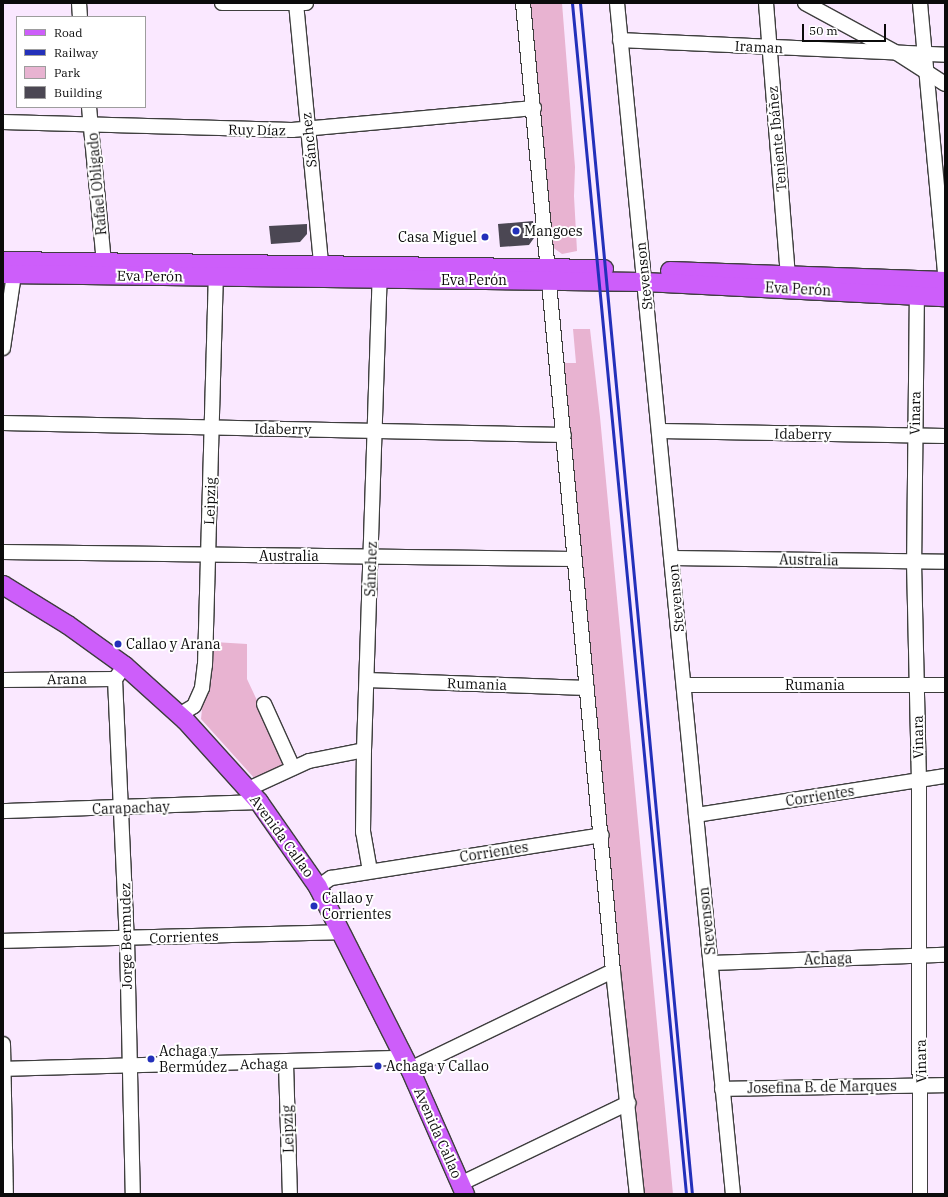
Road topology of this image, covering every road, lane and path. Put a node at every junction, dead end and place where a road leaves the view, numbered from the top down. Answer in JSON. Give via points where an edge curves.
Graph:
{"nodes":[{"id":1,"x":79,"y":3,"type":"edge"},
{"id":2,"x":222,"y":3,"type":"edge"},
{"id":3,"x":299,"y":3,"type":"edge"},
{"id":4,"x":523,"y":3,"type":"edge"},
{"id":5,"x":617,"y":3,"type":"edge"},
{"id":6,"x":766,"y":3,"type":"edge"},
{"id":7,"x":806,"y":3,"type":"edge"},
{"id":8,"x":920,"y":3,"type":"edge"},
{"id":9,"x":80,"y":16,"type":"edge"},
{"id":10,"x":620,"y":40,"type":"junction"},
{"id":11,"x":769,"y":47,"type":"junction"},
{"id":12,"x":896,"y":53,"type":"junction"},
{"id":13,"x":925,"y":54,"type":"junction"},
{"id":14,"x":945,"y":56,"type":"edge"},
{"id":15,"x":928,"y":76,"type":"junction"},
{"id":16,"x":945,"y":84,"type":"edge"},
{"id":17,"x":90,"y":108,"type":"edge"},
{"id":18,"x":534,"y":108,"type":"junction"},
{"id":19,"x":3,"y":122,"type":"edge"},
{"id":20,"x":91,"y":126,"type":"junction"},
{"id":21,"x":308,"y":130,"type":"junction"},
{"id":22,"x":104,"y":262,"type":"junction"},
{"id":23,"x":7,"y":270,"type":"edge"},
{"id":24,"x":322,"y":271,"type":"junction"},
{"id":25,"x":380,"y":273,"type":"junction"},
{"id":26,"x":945,"y":273,"type":"edge"},
{"id":27,"x":548,"y":274,"type":"junction"},
{"id":28,"x":788,"y":275,"type":"junction"},
{"id":29,"x":644,"y":276,"type":"junction"},
{"id":30,"x":216,"y":277,"type":"junction"},
{"id":31,"x":945,"y":281,"type":"edge"},
{"id":32,"x":917,"y":287,"type":"junction"},
{"id":33,"x":945,"y":297,"type":"edge"},
{"id":34,"x":3,"y":348,"type":"edge"},
{"id":35,"x":3,"y":423,"type":"edge"},
{"id":36,"x":212,"y":427,"type":"junction"},
{"id":37,"x":376,"y":431,"type":"junction"},
{"id":38,"x":660,"y":431,"type":"junction"},
{"id":39,"x":564,"y":435,"type":"junction"},
{"id":40,"x":915,"y":436,"type":"junction"},
{"id":41,"x":945,"y":436,"type":"edge"},
{"id":42,"x":3,"y":552,"type":"edge"},
{"id":43,"x":208,"y":556,"type":"junction"},
{"id":44,"x":372,"y":557,"type":"junction"},
{"id":45,"x":672,"y":558,"type":"junction"},
{"id":46,"x":574,"y":559,"type":"junction"},
{"id":47,"x":914,"y":562,"type":"junction"},
{"id":48,"x":945,"y":562,"type":"edge"},
{"id":49,"x":3,"y":585,"type":"edge"},
{"id":50,"x":120,"y":672,"type":"junction"},
{"id":51,"x":3,"y":680,"type":"edge"},
{"id":52,"x":367,"y":680,"type":"junction"},
{"id":53,"x":684,"y":685,"type":"junction"},
{"id":54,"x":917,"y":685,"type":"junction"},
{"id":55,"x":945,"y":685,"type":"edge"},
{"id":56,"x":587,"y":688,"type":"junction"},
{"id":57,"x":264,"y":704,"type":"dead end"},
{"id":58,"x":179,"y":715,"type":"junction"},
{"id":59,"x":364,"y":750,"type":"junction"},
{"id":60,"x":293,"y":768,"type":"junction"},
{"id":61,"x":945,"y":776,"type":"edge"},
{"id":62,"x":919,"y":781,"type":"junction"},
{"id":63,"x":253,"y":796,"type":"junction"},
{"id":64,"x":122,"y":808,"type":"junction"},
{"id":65,"x":3,"y":811,"type":"edge"},
{"id":66,"x":696,"y":815,"type":"junction"},
{"id":67,"x":602,"y":835,"type":"junction"},
{"id":68,"x":370,"y":871,"type":"junction"},
{"id":69,"x":318,"y":887,"type":"junction"},
{"id":70,"x":341,"y":932,"type":"junction"},
{"id":71,"x":127,"y":939,"type":"junction"},
{"id":72,"x":3,"y":941,"type":"edge"},
{"id":73,"x":920,"y":955,"type":"junction"},
{"id":74,"x":945,"y":955,"type":"edge"},
{"id":75,"x":711,"y":963,"type":"junction"},
{"id":76,"x":613,"y":971,"type":"junction"},
{"id":77,"x":3,"y":1044,"type":"edge"},
{"id":78,"x":286,"y":1063,"type":"junction"},
{"id":79,"x":407,"y":1064,"type":"junction"},
{"id":80,"x":129,"y":1066,"type":"junction"},
{"id":81,"x":3,"y":1069,"type":"edge"},
{"id":82,"x":922,"y":1085,"type":"junction"},
{"id":83,"x":945,"y":1085,"type":"edge"},
{"id":84,"x":722,"y":1089,"type":"junction"},
{"id":85,"x":628,"y":1103,"type":"junction"},
{"id":86,"x":462,"y":1189,"type":"edge"},
{"id":87,"x":6,"y":1194,"type":"edge"},
{"id":88,"x":133,"y":1194,"type":"edge"},
{"id":89,"x":290,"y":1194,"type":"edge"},
{"id":90,"x":637,"y":1194,"type":"edge"},
{"id":91,"x":733,"y":1194,"type":"edge"},
{"id":92,"x":920,"y":1194,"type":"edge"}],
"edges":[{"from":1,"to":9,"type":"street"},
{"from":2,"to":3,"type":"street"},
{"from":3,"to":21,"type":"street","name":"Sánchez"},
{"from":4,"to":18,"type":"street"},
{"from":5,"to":10,"type":"street","name":"Stevenson"},
{"from":6,"to":11,"type":"street","name":"Teniente Ibáñez"},
{"from":7,"to":12,"type":"street"},
{"from":8,"to":13,"type":"street"},
{"from":10,"to":11,"type":"street","name":"Iraman"},
{"from":10,"to":29,"type":"street","name":"Stevenson"},
{"from":11,"to":12,"type":"street","name":"Iraman"},
{"from":11,"to":28,"type":"street","name":"Teniente Ibáñez"},
{"from":12,"to":13,"type":"street","name":"Iraman"},
{"from":12,"to":15,"type":"street"},
{"from":13,"to":14,"type":"street","name":"Iraman"},
{"from":13,"to":15,"type":"street"},
{"from":15,"to":16,"type":"street"},
{"from":15,"to":26,"type":"street"},
{"from":17,"to":20,"type":"street","name":"Rafael Obligado"},
{"from":18,"to":21,"type":"street","name":"Ruy Díaz"},
{"from":18,"to":27,"type":"street"},
{"from":19,"to":20,"type":"street","name":"Ruy Díaz"},
{"from":20,"to":21,"type":"street","name":"Ruy Díaz"},
{"from":20,"to":22,"type":"street","name":"Rafael Obligado"},
{"from":21,"to":24,"type":"street","name":"Sánchez"},
{"from":22,"to":23,"type":"main road","name":"Eva Perón"},
{"from":22,"to":24,"type":"main road","name":"Eva Perón"},
{"from":23,"to":30,"type":"main road","name":"Eva Perón"},
{"from":23,"to":34,"type":"street"},
{"from":24,"to":25,"type":"main road","name":"Eva Perón"},
{"from":24,"to":30,"type":"main road","name":"Eva Perón"},
{"from":25,"to":27,"type":"main road","name":"Eva Perón"},
{"from":25,"to":37,"type":"street","name":"Sánchez"},
{"from":27,"to":29,"type":"main road","name":"Eva Perón"},
{"from":27,"to":39,"type":"street"},
{"from":28,"to":29,"type":"main road","name":"Eva Perón"},
{"from":28,"to":32,"type":"main road","name":"Eva Perón"},
{"from":29,"to":32,"type":"main road","name":"Eva Perón"},
{"from":29,"to":38,"type":"street","name":"Stevenson"},
{"from":30,"to":36,"type":"street","name":"Leipzig"},
{"from":31,"to":32,"type":"main road","name":"Eva Perón"},
{"from":32,"to":33,"type":"main road","name":"Eva Perón"},
{"from":32,"to":40,"type":"street","name":"Vinara"},
{"from":35,"to":36,"type":"street","name":"Idaberry"},
{"from":36,"to":37,"type":"street","name":"Idaberry"},
{"from":36,"to":43,"type":"street","name":"Leipzig"},
{"from":37,"to":39,"type":"street","name":"Idaberry"},
{"from":37,"to":44,"type":"street","name":"Sánchez"},
{"from":38,"to":40,"type":"street","name":"Idaberry"},
{"from":38,"to":45,"type":"street","name":"Stevenson"},
{"from":39,"to":46,"type":"street"},
{"from":40,"to":41,"type":"street","name":"Idaberry"},
{"from":40,"to":47,"type":"street","name":"Vinara"},
{"from":42,"to":43,"type":"street","name":"Australia"},
{"from":43,"to":44,"type":"street","name":"Australia"},
{"from":43,"to":58,"type":"street","name":"Leipzig","via":[[202,688],[194,706]]},
{"from":44,"to":46,"type":"street","name":"Australia"},
{"from":44,"to":52,"type":"street","name":"Sánchez"},
{"from":45,"to":47,"type":"street","name":"Australia"},
{"from":45,"to":53,"type":"street","name":"Stevenson"},
{"from":46,"to":56,"type":"street"},
{"from":47,"to":48,"type":"street","name":"Australia"},
{"from":47,"to":54,"type":"street","name":"Vinara"},
{"from":49,"to":50,"type":"main road","name":"Avenida Callao","via":[[68,625]]},
{"from":50,"to":51,"type":"street","name":"Arana"},
{"from":50,"to":58,"type":"main road","name":"Avenida Callao"},
{"from":50,"to":64,"type":"street","name":"Jorge Bermudez"},
{"from":52,"to":56,"type":"street","name":"Rumania"},
{"from":52,"to":59,"type":"street","name":"Sánchez"},
{"from":53,"to":54,"type":"street","name":"Rumania"},
{"from":53,"to":66,"type":"street","name":"Stevenson"},
{"from":54,"to":55,"type":"street","name":"Rumania"},
{"from":54,"to":62,"type":"street","name":"Vinara"},
{"from":56,"to":67,"type":"street"},
{"from":57,"to":60,"type":"street"},
{"from":58,"to":63,"type":"main road","name":"Avenida Callao"},
{"from":59,"to":60,"type":"street","via":[[321,758]]},
{"from":59,"to":68,"type":"street","name":"Sánchez","via":[[363,832]]},
{"from":60,"to":63,"type":"street"},
{"from":61,"to":62,"type":"street","name":"Corrientes"},
{"from":62,"to":66,"type":"street","name":"Corrientes"},
{"from":62,"to":73,"type":"street","name":"Vinara"},
{"from":63,"to":64,"type":"street","name":"Carapachay"},
{"from":63,"to":69,"type":"main road","name":"Avenida Callao"},
{"from":64,"to":65,"type":"street","name":"Carapachay"},
{"from":64,"to":71,"type":"street","name":"Jorge Bermudez"},
{"from":66,"to":75,"type":"street","name":"Stevenson"},
{"from":67,"to":68,"type":"street","name":"Corrientes"},
{"from":67,"to":76,"type":"street"},
{"from":68,"to":69,"type":"street","name":"Corrientes","via":[[331,878]]},
{"from":69,"to":70,"type":"main road","name":"Avenida Callao"},
{"from":70,"to":71,"type":"street","name":"Corrientes"},
{"from":70,"to":79,"type":"main road","name":"Avenida Callao"},
{"from":71,"to":72,"type":"street","name":"Corrientes"},
{"from":71,"to":80,"type":"street","name":"Jorge Bermudez"},
{"from":73,"to":74,"type":"street","name":"Achaga"},
{"from":73,"to":75,"type":"street","name":"Achaga"},
{"from":73,"to":82,"type":"street","name":"Vinara"},
{"from":75,"to":84,"type":"street","name":"Stevenson"},
{"from":76,"to":79,"type":"street","name":"Achaga"},
{"from":76,"to":85,"type":"street"},
{"from":77,"to":81,"type":"street"},
{"from":78,"to":79,"type":"street","name":"Achaga"},
{"from":78,"to":80,"type":"street","name":"Achaga"},
{"from":78,"to":89,"type":"street","name":"Leipzig"},
{"from":79,"to":86,"type":"main road","name":"Avenida Callao"},
{"from":80,"to":81,"type":"street","name":"Achaga"},
{"from":80,"to":88,"type":"street","name":"Jorge Bermudez"},
{"from":81,"to":87,"type":"street"},
{"from":82,"to":83,"type":"street","name":"Josefina B. de Marques"},
{"from":82,"to":84,"type":"street","name":"Josefina B. de Marques"},
{"from":82,"to":92,"type":"street","name":"Vinara"},
{"from":84,"to":91,"type":"street","name":"Stevenson"},
{"from":85,"to":86,"type":"street"},
{"from":85,"to":90,"type":"street"}]}
